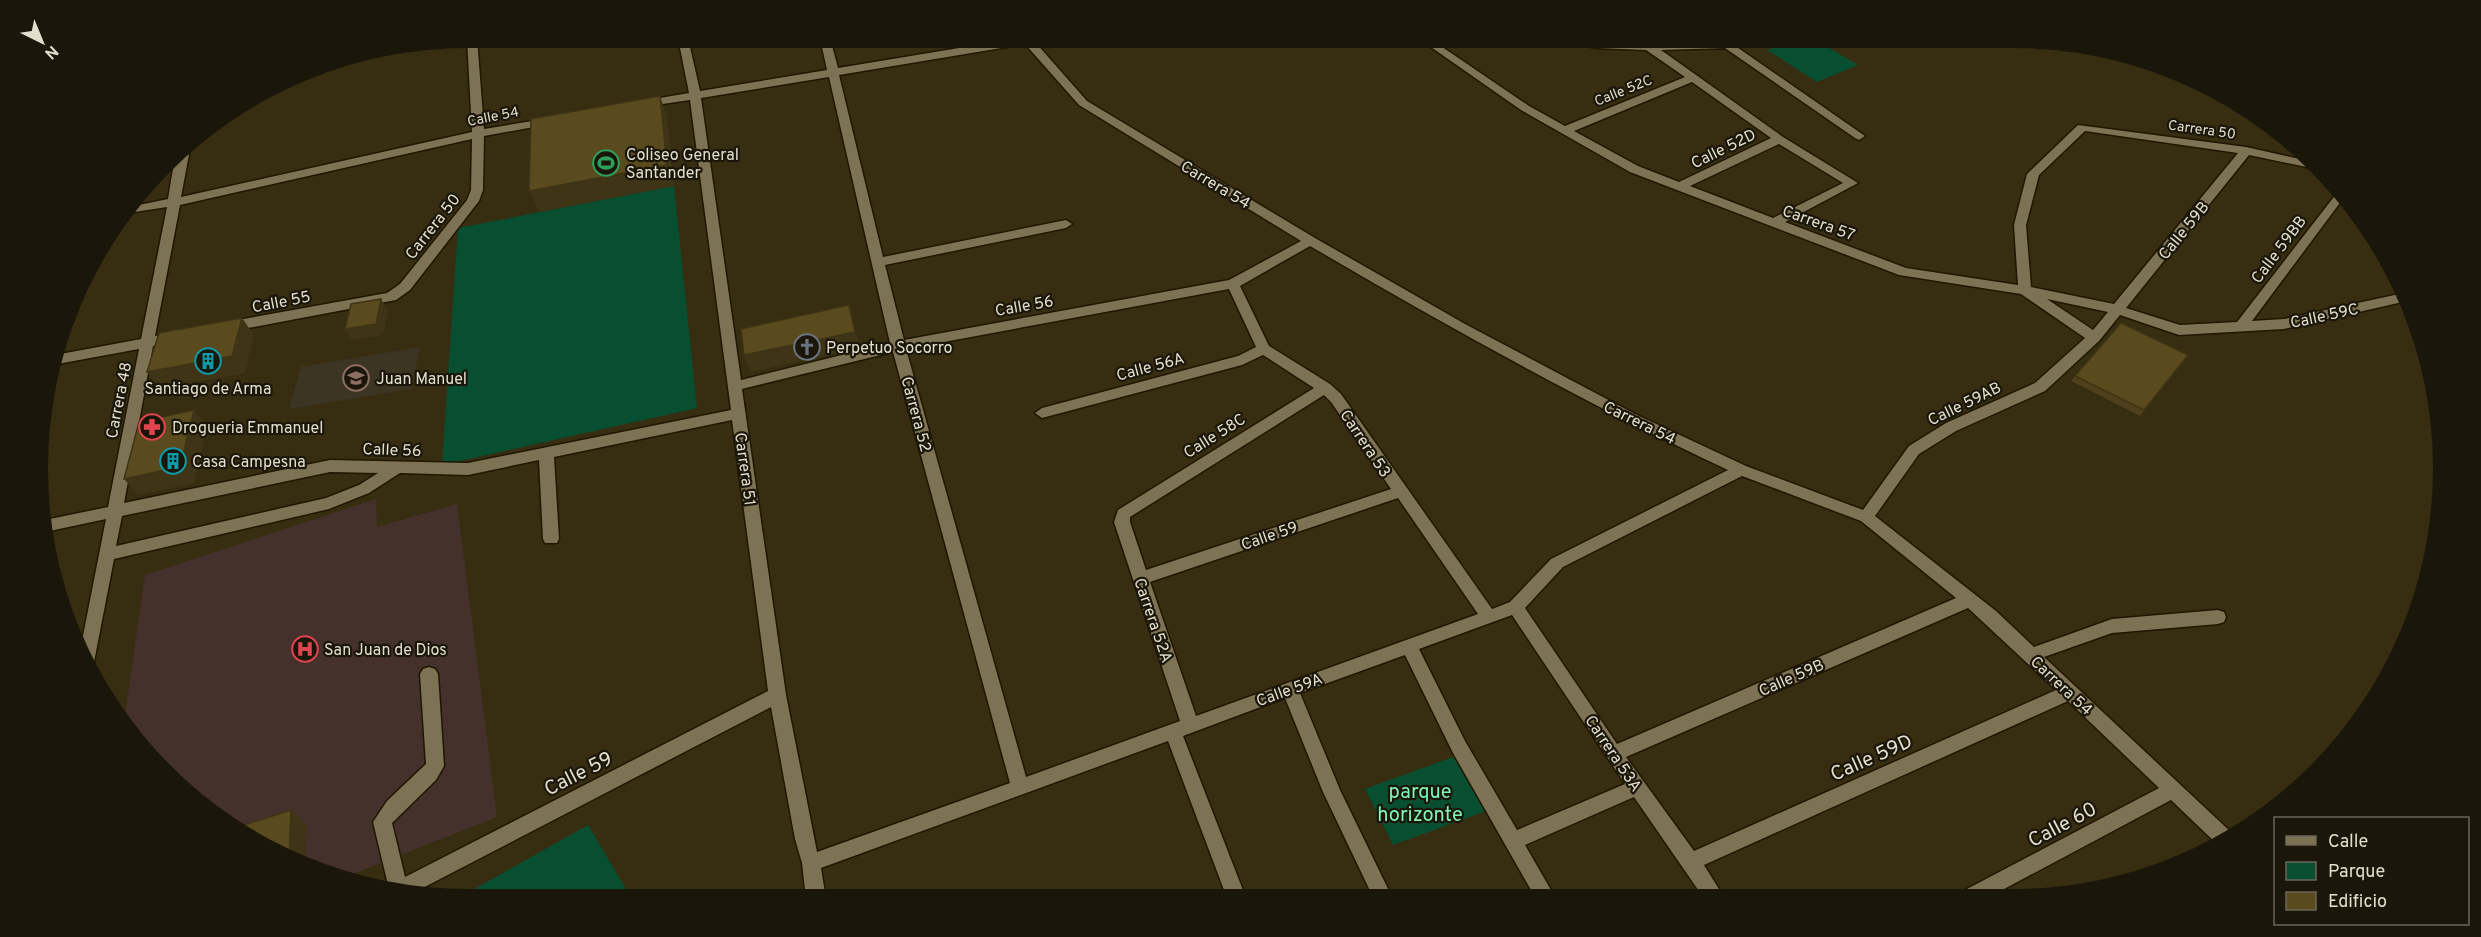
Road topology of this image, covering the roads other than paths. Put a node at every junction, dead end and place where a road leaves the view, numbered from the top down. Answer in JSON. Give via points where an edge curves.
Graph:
{"nodes":[{"id":1,"x":473,"y":48,"type":"edge"},
{"id":2,"x":685,"y":48,"type":"edge"},
{"id":3,"x":828,"y":48,"type":"edge"},
{"id":4,"x":972,"y":48,"type":"edge"},
{"id":5,"x":1034,"y":48,"type":"edge"},
{"id":6,"x":1437,"y":48,"type":"edge"},
{"id":7,"x":1651,"y":48,"type":"edge"},
{"id":8,"x":1731,"y":48,"type":"edge"},
{"id":9,"x":834,"y":71,"type":"junction"},
{"id":10,"x":1692,"y":78,"type":"junction"},
{"id":11,"x":695,"y":95,"type":"junction"},
{"id":12,"x":627,"y":107,"type":"edge"},
{"id":13,"x":558,"y":119,"type":"edge"},
{"id":14,"x":1564,"y":130,"type":"junction"},
{"id":15,"x":478,"y":134,"type":"junction"},
{"id":16,"x":1859,"y":136,"type":"dead end"},
{"id":17,"x":1779,"y":139,"type":"junction"},
{"id":18,"x":2246,"y":151,"type":"junction"},
{"id":19,"x":182,"y":161,"type":"edge"},
{"id":20,"x":2302,"y":163,"type":"edge"},
{"id":21,"x":1680,"y":186,"type":"junction"},
{"id":22,"x":2336,"y":200,"type":"edge"},
{"id":23,"x":174,"y":202,"type":"junction"},
{"id":24,"x":138,"y":209,"type":"edge"},
{"id":25,"x":1773,"y":223,"type":"junction"},
{"id":26,"x":1066,"y":224,"type":"dead end"},
{"id":27,"x":1310,"y":241,"type":"junction"},
{"id":28,"x":879,"y":262,"type":"junction"},
{"id":29,"x":1233,"y":284,"type":"junction"},
{"id":30,"x":405,"y":287,"type":"joint"},
{"id":31,"x":2025,"y":290,"type":"junction"},
{"id":32,"x":2397,"y":299,"type":"edge"},
{"id":33,"x":2119,"y":310,"type":"junction"},
{"id":34,"x":2241,"y":326,"type":"junction"},
{"id":35,"x":216,"y":329,"type":"edge"},
{"id":36,"x":193,"y":334,"type":"edge"},
{"id":37,"x":2094,"y":338,"type":"junction"},
{"id":38,"x":147,"y":342,"type":"junction"},
{"id":39,"x":898,"y":346,"type":"junction"},
{"id":40,"x":1264,"y":349,"type":"junction"},
{"id":41,"x":63,"y":358,"type":"edge"},
{"id":42,"x":736,"y":386,"type":"junction"},
{"id":43,"x":1325,"y":388,"type":"junction"},
{"id":44,"x":739,"y":413,"type":"junction"},
{"id":45,"x":1042,"y":413,"type":"dead end"},
{"id":46,"x":546,"y":454,"type":"junction"},
{"id":47,"x":396,"y":468,"type":"junction"},
{"id":48,"x":1742,"y":470,"type":"junction"},
{"id":49,"x":1399,"y":492,"type":"junction"},
{"id":50,"x":114,"y":512,"type":"junction"},
{"id":51,"x":1123,"y":514,"type":"joint"},
{"id":52,"x":1866,"y":517,"type":"junction"},
{"id":53,"x":52,"y":525,"type":"edge"},
{"id":54,"x":551,"y":539,"type":"dead end"},
{"id":55,"x":106,"y":555,"type":"junction"},
{"id":56,"x":1140,"y":579,"type":"junction"},
{"id":57,"x":1969,"y":600,"type":"junction"},
{"id":58,"x":1516,"y":607,"type":"junction"},
{"id":59,"x":1489,"y":617,"type":"junction"},
{"id":60,"x":2218,"y":617,"type":"dead end"},
{"id":61,"x":1409,"y":646,"type":"junction"},
{"id":62,"x":89,"y":649,"type":"edge"},
{"id":63,"x":2030,"y":655,"type":"junction"},
{"id":64,"x":429,"y":674,"type":"dead end"},
{"id":65,"x":1290,"y":689,"type":"junction"},
{"id":66,"x":2069,"y":692,"type":"junction"},
{"id":67,"x":777,"y":696,"type":"junction"},
{"id":68,"x":1181,"y":729,"type":"junction"},
{"id":69,"x":1614,"y":754,"type":"junction"},
{"id":70,"x":1020,"y":787,"type":"junction"},
{"id":71,"x":1637,"y":787,"type":"junction"},
{"id":72,"x":2174,"y":790,"type":"junction"},
{"id":73,"x":2220,"y":834,"type":"edge"},
{"id":74,"x":1513,"y":841,"type":"junction"},
{"id":75,"x":1690,"y":862,"type":"junction"},
{"id":76,"x":811,"y":863,"type":"junction"},
{"id":77,"x":397,"y":883,"type":"edge"},
{"id":78,"x":410,"y":884,"type":"edge"},
{"id":79,"x":815,"y":889,"type":"edge"},
{"id":80,"x":1234,"y":889,"type":"edge"},
{"id":81,"x":1379,"y":889,"type":"edge"},
{"id":82,"x":1540,"y":889,"type":"edge"},
{"id":83,"x":1709,"y":889,"type":"edge"},
{"id":84,"x":1985,"y":889,"type":"edge"}],
"edges":[{"from":1,"to":15,"type":"street","name":"Carrera 50"},
{"from":2,"to":11,"type":"street","name":"Carrera 51"},
{"from":3,"to":9,"type":"street","name":"Carrera 52"},
{"from":4,"to":9,"type":"street"},
{"from":5,"to":27,"type":"street","name":"Carrera 54","via":[[1083,103]]},
{"from":6,"to":14,"type":"street","name":"Carrera 57","via":[[1524,108]]},
{"from":7,"to":10,"type":"street"},
{"from":8,"to":16,"type":"street"},
{"from":9,"to":11,"type":"street"},
{"from":9,"to":28,"type":"street","name":"Carrera 52"},
{"from":10,"to":14,"type":"street","name":"Calle 52C"},
{"from":10,"to":17,"type":"street"},
{"from":11,"to":12,"type":"street"},
{"from":11,"to":42,"type":"street","name":"Carrera 51"},
{"from":13,"to":15,"type":"street","name":"Calle 54"},
{"from":14,"to":21,"type":"street","name":"Carrera 57","via":[[1634,169]]},
{"from":15,"to":23,"type":"street","name":"Calle 54"},
{"from":15,"to":30,"type":"street","name":"Carrera 50","via":[[477,190],[473,201]]},
{"from":17,"to":21,"type":"street","name":"Calle 52D"},
{"from":17,"to":25,"type":"street","via":[[1852,183]]},
{"from":18,"to":20,"type":"street","name":"Carrera 50"},
{"from":18,"to":31,"type":"street","name":"Carrera 50","via":[[2082,128],[2033,174],[2020,225]]},
{"from":18,"to":33,"type":"street","name":"Calle 59B"},
{"from":19,"to":23,"type":"street","name":"Carrera 48"},
{"from":21,"to":25,"type":"street","name":"Carrera 57"},
{"from":22,"to":34,"type":"street","name":"Calle 59BB"},
{"from":23,"to":24,"type":"street","name":"Calle 54"},
{"from":23,"to":38,"type":"street","name":"Carrera 48"},
{"from":25,"to":31,"type":"street","name":"Carrera 57","via":[[1904,272]]},
{"from":26,"to":28,"type":"street"},
{"from":27,"to":29,"type":"street","name":"Calle 56"},
{"from":27,"to":48,"type":"street","name":"Carrera 54","via":[[1630,418]]},
{"from":28,"to":39,"type":"street","name":"Carrera 52"},
{"from":29,"to":39,"type":"street","name":"Calle 56"},
{"from":29,"to":40,"type":"street"},
{"from":30,"to":35,"type":"street","name":"Calle 55","via":[[390,297]]},
{"from":31,"to":33,"type":"street","name":"Carrera 57"},
{"from":31,"to":37,"type":"street"},
{"from":32,"to":34,"type":"street","name":"Calle 59C","via":[[2284,324]]},
{"from":33,"to":34,"type":"street","name":"Carrera 57","via":[[2179,330]]},
{"from":33,"to":37,"type":"street","name":"Calle 59AB"},
{"from":36,"to":38,"type":"street"},
{"from":37,"to":52,"type":"street","name":"Calle 59AB","via":[[2040,387],[1951,427],[1914,450]]},
{"from":38,"to":41,"type":"street"},
{"from":38,"to":50,"type":"street","name":"Carrera 48"},
{"from":39,"to":42,"type":"street","name":"Calle 56"},
{"from":39,"to":70,"type":"street","name":"Carrera 52"},
{"from":40,"to":43,"type":"street","name":"Carrera 53"},
{"from":40,"to":45,"type":"street","name":"Calle 56A","via":[[1242,360]]},
{"from":42,"to":44,"type":"street","name":"Carrera 51"},
{"from":43,"to":49,"type":"street","name":"Carrera 53"},
{"from":43,"to":51,"type":"street","name":"Calle 58C"},
{"from":44,"to":46,"type":"street","name":"Calle 56"},
{"from":44,"to":67,"type":"street","name":"Carrera 51"},
{"from":46,"to":47,"type":"street","name":"Calle 56","via":[[468,469]]},
{"from":46,"to":54,"type":"street"},
{"from":47,"to":50,"type":"street","name":"Calle 56","via":[[330,466]]},
{"from":47,"to":55,"type":"street","via":[[364,489],[329,503]]},
{"from":48,"to":52,"type":"street","name":"Carrera 54"},
{"from":48,"to":58,"type":"street","name":"Calle 59A","via":[[1557,563]]},
{"from":49,"to":56,"type":"street","name":"Calle 59"},
{"from":49,"to":59,"type":"street","name":"Carrera 53"},
{"from":50,"to":53,"type":"street","name":"Calle 56"},
{"from":50,"to":55,"type":"street","name":"Carrera 48"},
{"from":51,"to":56,"type":"street","name":"Carrera 52A"},
{"from":52,"to":57,"type":"street","name":"Carrera 54"},
{"from":55,"to":62,"type":"street","name":"Carrera 48"},
{"from":56,"to":68,"type":"street","name":"Carrera 52A"},
{"from":57,"to":63,"type":"street","name":"Carrera 54"},
{"from":57,"to":69,"type":"street","name":"Calle 59B"},
{"from":58,"to":59,"type":"street","name":"Calle 59A"},
{"from":58,"to":69,"type":"street","name":"Carrera 53A"},
{"from":59,"to":61,"type":"street","name":"Calle 59A"},
{"from":60,"to":63,"type":"street","via":[[2112,626]]},
{"from":61,"to":65,"type":"street","name":"Calle 59A"},
{"from":61,"to":74,"type":"street"},
{"from":63,"to":66,"type":"street","name":"Carrera 54"},
{"from":64,"to":77,"type":"street","via":[[435,766],[428,778],[389,810],[382,822]]},
{"from":65,"to":68,"type":"street","name":"Calle 59A"},
{"from":65,"to":81,"type":"street","via":[[1332,792]]},
{"from":66,"to":72,"type":"street","name":"Carrera 54"},
{"from":66,"to":75,"type":"street","name":"Calle 59D"},
{"from":67,"to":76,"type":"street","name":"Carrera 51"},
{"from":67,"to":78,"type":"street","name":"Calle 59"},
{"from":68,"to":70,"type":"street","name":"Calle 59A"},
{"from":68,"to":80,"type":"street","name":"Carrera 52A"},
{"from":69,"to":71,"type":"street","name":"Carrera 53A"},
{"from":70,"to":76,"type":"street","name":"Calle 59A"},
{"from":71,"to":74,"type":"street"},
{"from":71,"to":75,"type":"street","name":"Carrera 53A"},
{"from":72,"to":73,"type":"street","name":"Carrera 54"},
{"from":72,"to":84,"type":"street","name":"Calle 60"},
{"from":74,"to":82,"type":"street"},
{"from":75,"to":83,"type":"street","name":"Carrera 53A"},
{"from":76,"to":79,"type":"street","name":"Carrera 51"}]}
